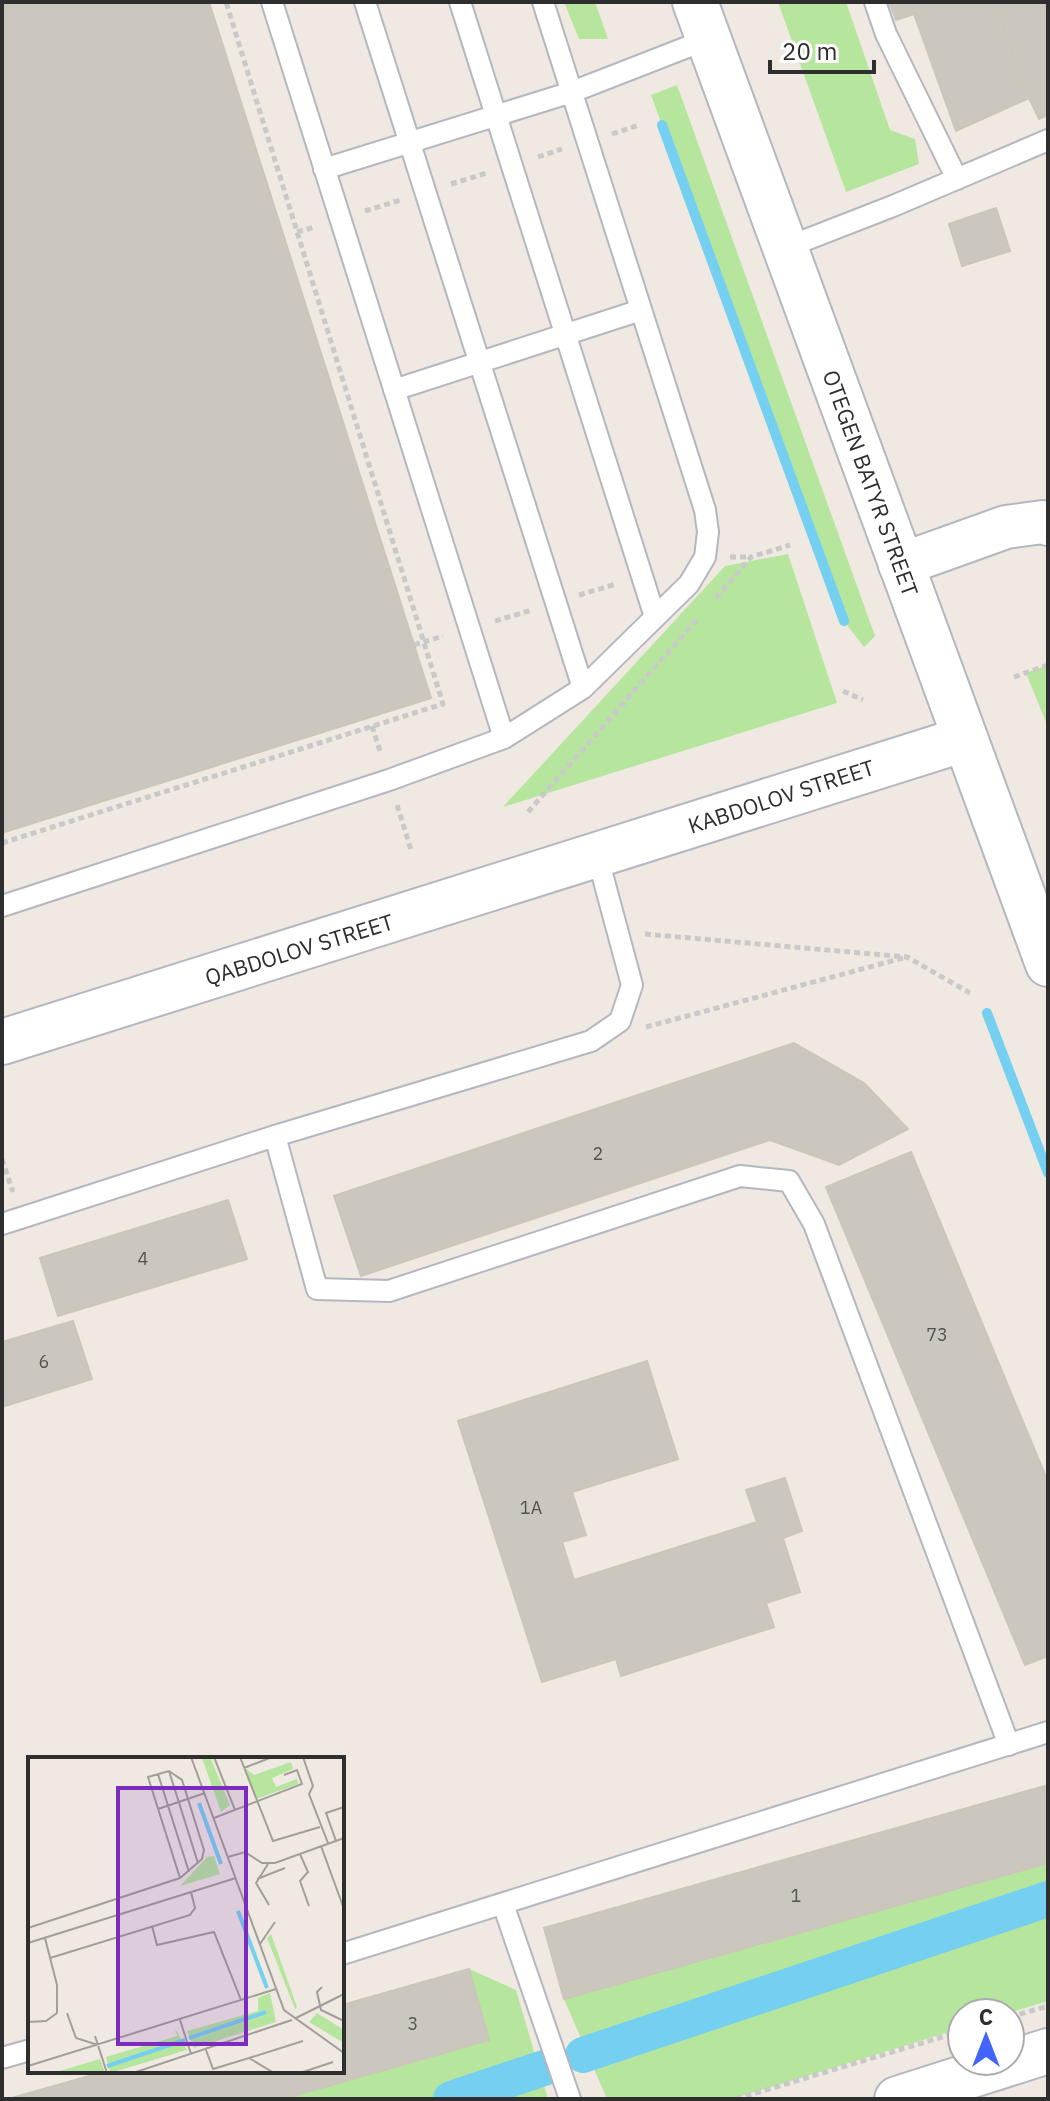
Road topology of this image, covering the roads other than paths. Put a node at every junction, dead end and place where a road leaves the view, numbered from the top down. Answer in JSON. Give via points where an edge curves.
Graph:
{"nodes":[{"id":1,"x":272,"y":2,"type":"edge"},
{"id":2,"x":365,"y":2,"type":"edge"},
{"id":3,"x":460,"y":2,"type":"edge"},
{"id":4,"x":543,"y":2,"type":"edge"},
{"id":5,"x":875,"y":2,"type":"edge"},
{"id":6,"x":702,"y":21,"type":"edge"},
{"id":7,"x":572,"y":92,"type":"junction"},
{"id":8,"x":496,"y":116,"type":"junction"},
{"id":9,"x":1048,"y":140,"type":"edge"},
{"id":10,"x":410,"y":142,"type":"junction"},
{"id":11,"x":324,"y":169,"type":"junction"},
{"id":12,"x":957,"y":179,"type":"junction"},
{"id":13,"x":785,"y":248,"type":"junction"},
{"id":14,"x":641,"y":310,"type":"junction"},
{"id":15,"x":565,"y":334,"type":"junction"},
{"id":16,"x":480,"y":362,"type":"junction"},
{"id":17,"x":394,"y":390,"type":"junction"},
{"id":18,"x":1048,"y":524,"type":"edge"},
{"id":19,"x":900,"y":565,"type":"junction"},
{"id":20,"x":655,"y":617,"type":"junction"},
{"id":21,"x":583,"y":688,"type":"junction"},
{"id":22,"x":504,"y":738,"type":"junction"},
{"id":23,"x":965,"y":739,"type":"junction"},
{"id":24,"x":597,"y":855,"type":"junction"},
{"id":25,"x":2,"y":906,"type":"edge"},
{"id":26,"x":1048,"y":964,"type":"edge"},
{"id":27,"x":2,"y":1042,"type":"edge"},
{"id":28,"x":275,"y":1136,"type":"junction"},
{"id":29,"x":2,"y":1224,"type":"edge"},
{"id":30,"x":1048,"y":1732,"type":"edge"},
{"id":31,"x":1009,"y":1745,"type":"junction"},
{"id":32,"x":503,"y":1904,"type":"junction"},
{"id":33,"x":344,"y":1953,"type":"edge"},
{"id":34,"x":28,"y":2051,"type":"edge"},
{"id":35,"x":1048,"y":2051,"type":"edge"},
{"id":36,"x":2,"y":2058,"type":"edge"},
{"id":37,"x":570,"y":2099,"type":"edge"},
{"id":38,"x":897,"y":2099,"type":"edge"}],
"edges":[{"from":1,"to":11,"type":"lane"},
{"from":2,"to":10,"type":"lane"},
{"from":3,"to":8,"type":"lane"},
{"from":4,"to":7,"type":"lane"},
{"from":5,"to":12,"type":"lane"},
{"from":6,"to":7,"type":"lane"},
{"from":6,"to":13,"type":"main road","name":"OTEGEN BATYR STREET"},
{"from":7,"to":8,"type":"lane"},
{"from":7,"to":14,"type":"lane"},
{"from":8,"to":10,"type":"lane"},
{"from":8,"to":15,"type":"lane"},
{"from":9,"to":12,"type":"lane"},
{"from":10,"to":11,"type":"lane"},
{"from":10,"to":16,"type":"lane"},
{"from":11,"to":17,"type":"lane"},
{"from":12,"to":13,"type":"lane"},
{"from":13,"to":19,"type":"main road","name":"OTEGEN BATYR STREET"},
{"from":14,"to":15,"type":"lane"},
{"from":14,"to":20,"type":"lane","via":[[708,532],[705,557],[689,584]]},
{"from":15,"to":16,"type":"lane"},
{"from":15,"to":20,"type":"lane"},
{"from":16,"to":17,"type":"lane"},
{"from":16,"to":21,"type":"lane"},
{"from":17,"to":22,"type":"lane"},
{"from":18,"to":19,"type":"street","via":[[1006,527]]},
{"from":19,"to":23,"type":"main road","name":"OTEGEN BATYR STREET"},
{"from":20,"to":21,"type":"lane"},
{"from":21,"to":22,"type":"lane"},
{"from":22,"to":25,"type":"lane"},
{"from":23,"to":24,"type":"main road","name":"KABDOLOV STREET"},
{"from":23,"to":26,"type":"main road","name":"OTEGEN BATYR STREET","via":[[1028,889]]},
{"from":24,"to":27,"type":"main road","name":"QABDOLOV STREET"},
{"from":24,"to":28,"type":"lane","via":[[632,985],[620,1021],[591,1041]]},
{"from":28,"to":29,"type":"lane"},
{"from":28,"to":31,"type":"lane","via":[[317,1289],[389,1291],[740,1176],[789,1181],[814,1224]]},
{"from":30,"to":31,"type":"lane"},
{"from":31,"to":32,"type":"lane"},
{"from":32,"to":33,"type":"lane"},
{"from":32,"to":37,"type":"lane"},
{"from":34,"to":36,"type":"lane"},
{"from":35,"to":38,"type":"main road"}]}
